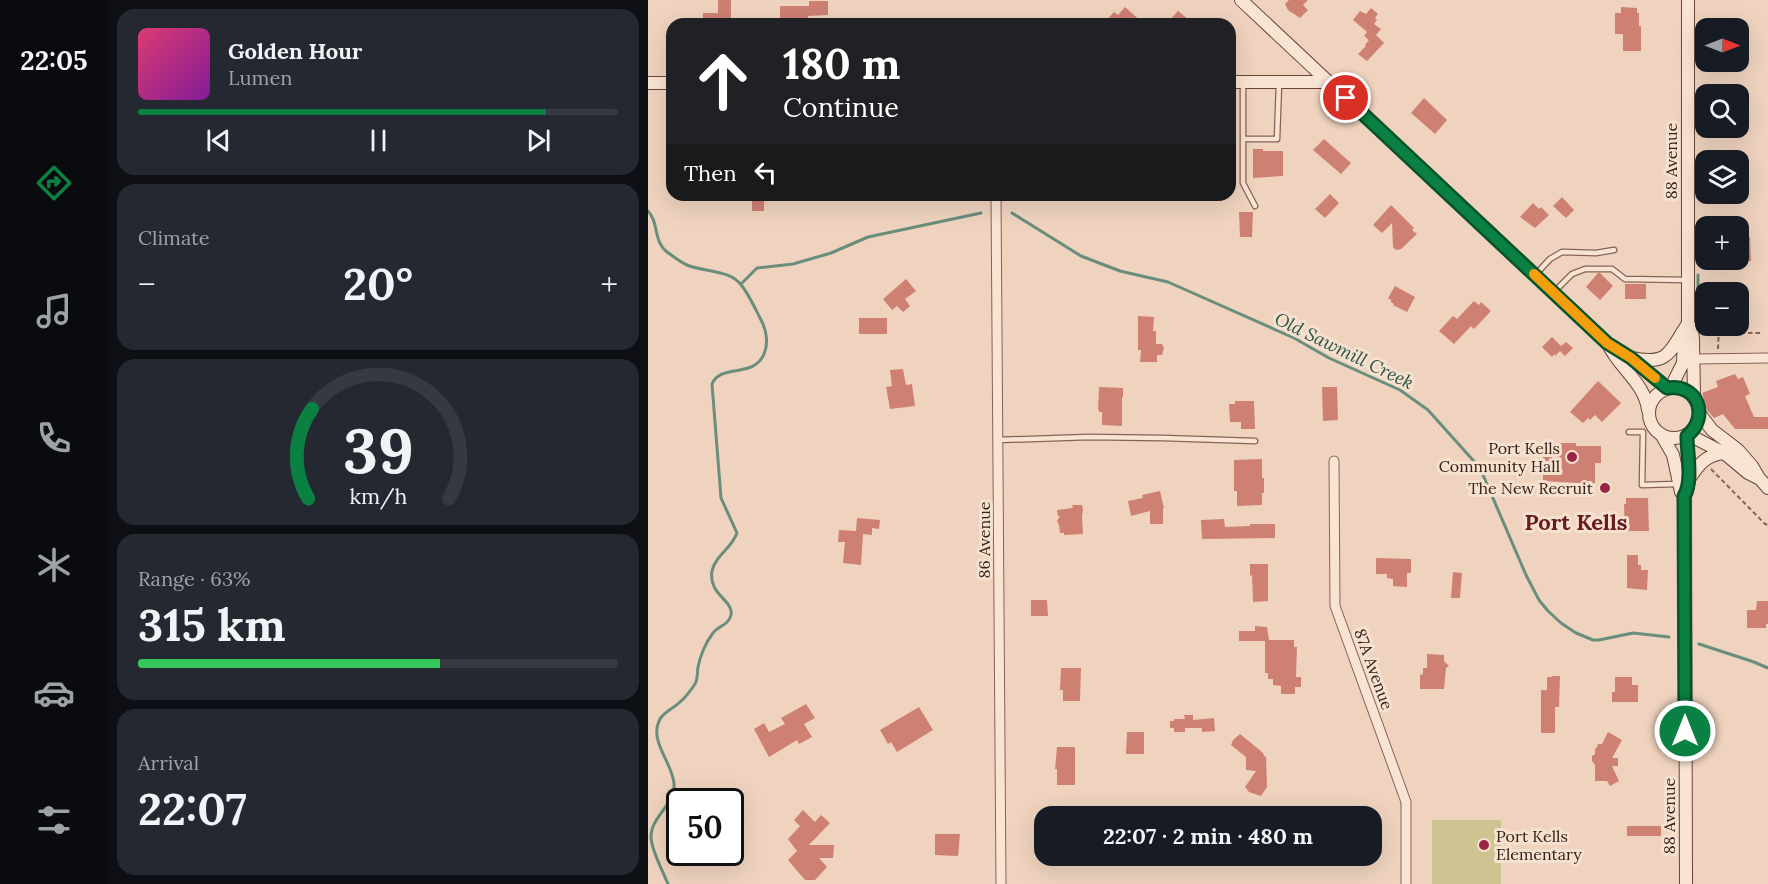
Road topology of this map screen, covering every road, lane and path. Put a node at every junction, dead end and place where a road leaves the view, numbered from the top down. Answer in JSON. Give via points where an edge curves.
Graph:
{"nodes":[{"id":1,"x":1241,"y":0,"type":"edge"},
{"id":2,"x":1688,"y":0,"type":"edge"},
{"id":3,"x":1279,"y":81,"type":"junction"},
{"id":4,"x":1236,"y":82,"type":"edge"},
{"id":5,"x":1329,"y":82,"type":"junction"},
{"id":6,"x":666,"y":83,"type":"edge"},
{"id":7,"x":648,"y":84,"type":"edge"},
{"id":8,"x":1243,"y":139,"type":"junction"},
{"id":9,"x":996,"y":201,"type":"edge"},
{"id":10,"x":1255,"y":206,"type":"dead end"},
{"id":11,"x":1614,"y":250,"type":"dead end"},
{"id":12,"x":1535,"y":275,"type":"junction"},
{"id":13,"x":1687,"y":280,"type":"junction"},
{"id":14,"x":1554,"y":292,"type":"junction"},
{"id":15,"x":1686,"y":326,"type":"junction"},
{"id":16,"x":1749,"y":333,"type":"edge"},
{"id":17,"x":1761,"y":333,"type":"dead end"},
{"id":18,"x":1718,"y":336,"type":"edge"},
{"id":19,"x":1607,"y":343,"type":"junction"},
{"id":20,"x":1718,"y":352,"type":"dead end"},
{"id":21,"x":1631,"y":358,"type":"junction"},
{"id":22,"x":1768,"y":358,"type":"edge"},
{"id":23,"x":1693,"y":359,"type":"junction"},
{"id":24,"x":1669,"y":388,"type":"junction"},
{"id":25,"x":1694,"y":397,"type":"junction"},
{"id":26,"x":1648,"y":411,"type":"junction"},
{"id":27,"x":1699,"y":413,"type":"junction"},
{"id":28,"x":1629,"y":432,"type":"dead end"},
{"id":29,"x":1661,"y":434,"type":"junction"},
{"id":30,"x":1688,"y":435,"type":"junction"},
{"id":31,"x":998,"y":440,"type":"junction"},
{"id":32,"x":1255,"y":441,"type":"dead end"},
{"id":33,"x":1724,"y":453,"type":"junction"},
{"id":34,"x":1334,"y":461,"type":"dead end"},
{"id":35,"x":1705,"y":463,"type":"dead end"},
{"id":36,"x":1764,"y":479,"type":"edge"},
{"id":37,"x":1684,"y":481,"type":"junction"},
{"id":38,"x":1768,"y":525,"type":"edge"},
{"id":39,"x":1001,"y":884,"type":"edge"},
{"id":40,"x":1406,"y":884,"type":"edge"},
{"id":41,"x":1686,"y":884,"type":"edge"}],
"edges":[{"from":1,"to":5,"type":"main road"},
{"from":2,"to":13,"type":"main road","name":"88 Avenue"},
{"from":3,"to":4,"type":"main road"},
{"from":3,"to":5,"type":"main road"},
{"from":3,"to":8,"type":"lane","via":[[1277,139]]},
{"from":4,"to":8,"type":"lane"},
{"from":5,"to":12,"type":"main road"},
{"from":6,"to":7,"type":"main road"},
{"from":8,"to":10,"type":"lane","via":[[1243,183]]},
{"from":9,"to":31,"type":"street","name":"86 Avenue"},
{"from":11,"to":12,"type":"lane","via":[[1562,252]]},
{"from":12,"to":14,"type":"main road"},
{"from":13,"to":14,"type":"lane","via":[[1625,279],[1612,269],[1585,269],[1572,274]]},
{"from":13,"to":15,"type":"main road","name":"88 Avenue"},
{"from":14,"to":19,"type":"main road"},
{"from":15,"to":21,"type":"main road","via":[[1673,349],[1659,360]]},
{"from":15,"to":23,"type":"main road","name":"88 Avenue","via":[[1692,331]]},
{"from":15,"to":24,"type":"main road","name":"88 Avenue","via":[[1683,363]]},
{"from":16,"to":17,"type":"path"},
{"from":18,"to":20,"type":"path"},
{"from":19,"to":21,"type":"main road"},
{"from":19,"to":26,"type":"main road","via":[[1647,399]]},
{"from":21,"to":24,"type":"main road"},
{"from":22,"to":23,"type":"street"},
{"from":23,"to":25,"type":"main road","name":"88 Avenue"},
{"from":24,"to":25,"type":"main road","via":[[1684,389]]},
{"from":24,"to":26,"type":"main road","via":[[1654,397]]},
{"from":25,"to":27,"type":"main road"},
{"from":26,"to":29,"type":"main road","via":[[1652,425]]},
{"from":27,"to":30,"type":"main road"},
{"from":27,"to":36,"type":"main road"},
{"from":28,"to":37,"type":"lane","via":[[1643,432],[1642,485]]},
{"from":29,"to":30,"type":"main road","via":[[1672,438]]},
{"from":29,"to":37,"type":"main road","name":"88 Avenue"},
{"from":30,"to":33,"type":"main road"},
{"from":30,"to":37,"type":"main road","name":"88 Avenue"},
{"from":31,"to":32,"type":"lane","via":[[1089,437]]},
{"from":31,"to":39,"type":"street","name":"86 Avenue"},
{"from":33,"to":36,"type":"main road","via":[[1748,473]]},
{"from":33,"to":37,"type":"main road","via":[[1703,460]]},
{"from":34,"to":40,"type":"street","name":"87A Avenue","via":[[1335,606],[1406,802]]},
{"from":35,"to":38,"type":"path"},
{"from":37,"to":41,"type":"main road","name":"88 Avenue","via":[[1688,492],[1684,496]]}]}
